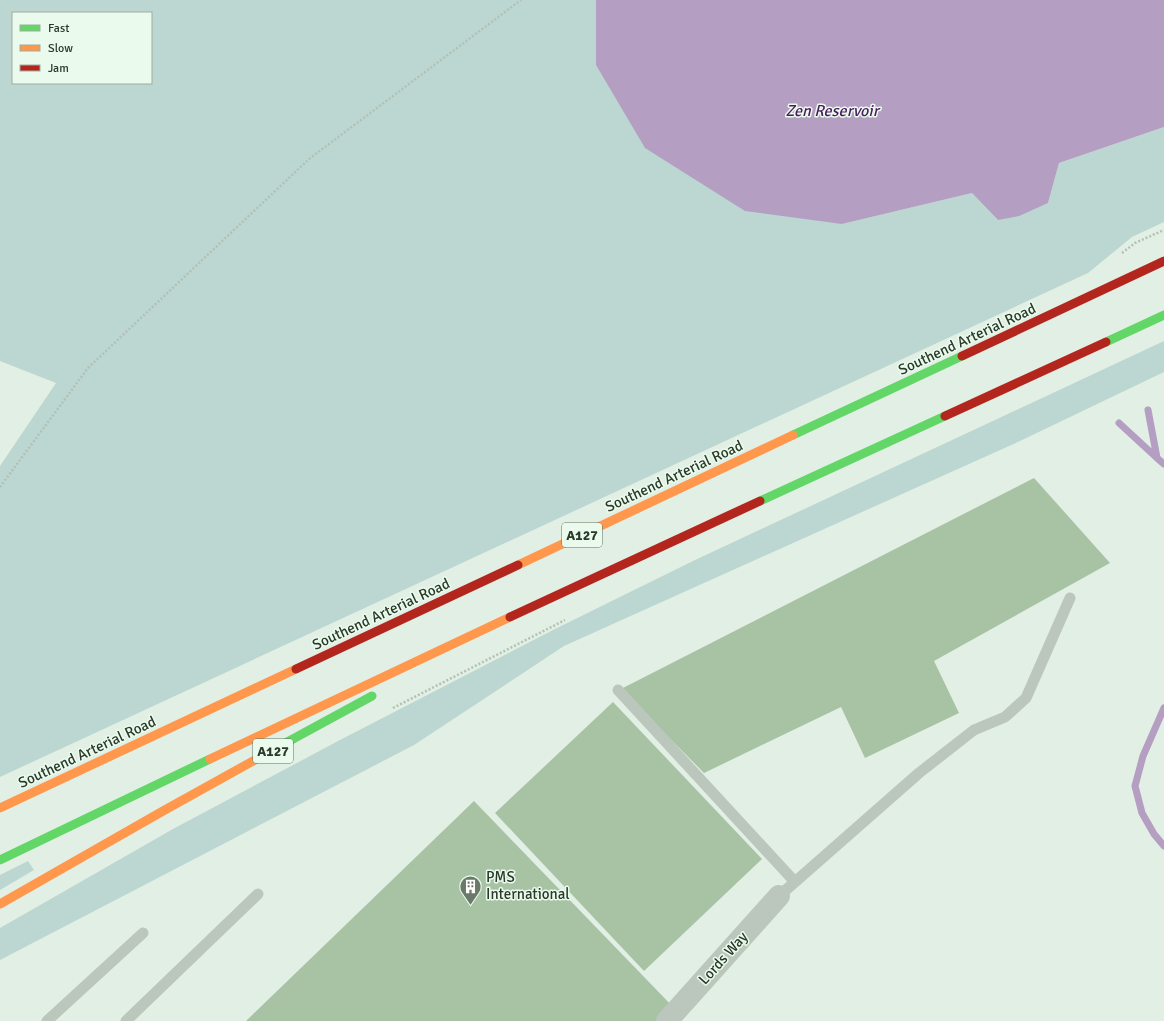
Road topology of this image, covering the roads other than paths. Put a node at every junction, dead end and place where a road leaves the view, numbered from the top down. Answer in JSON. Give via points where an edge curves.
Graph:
{"nodes":[{"id":1,"x":1164,"y":262,"type":"edge"},
{"id":2,"x":1164,"y":315,"type":"edge"},
{"id":3,"x":1070,"y":598,"type":"dead end"},
{"id":4,"x":547,"y":601,"type":"junction"},
{"id":5,"x":428,"y":666,"type":"dead end"},
{"id":6,"x":618,"y":690,"type":"dead end"},
{"id":7,"x":379,"y":692,"type":"dead end"},
{"id":8,"x":0,"y":808,"type":"edge"},
{"id":9,"x":0,"y":860,"type":"edge"},
{"id":10,"x":787,"y":889,"type":"junction"},
{"id":11,"x":258,"y":894,"type":"dead end"},
{"id":12,"x":0,"y":904,"type":"edge"},
{"id":13,"x":142,"y":933,"type":"dead end"},
{"id":14,"x":47,"y":1021,"type":"edge"},
{"id":15,"x":126,"y":1021,"type":"edge"},
{"id":16,"x":667,"y":1021,"type":"edge"}],
"edges":[{"from":1,"to":8,"type":"highway","name":"Southend Arterial Road","number":"A127"},
{"from":2,"to":4,"type":"highway","number":"A127"},
{"from":3,"to":10,"type":"lane","via":[[1026,698],[1005,718],[974,730],[925,769]]},
{"from":4,"to":5,"type":"highway","number":"A127"},
{"from":4,"to":9,"type":"highway","number":"A127","via":[[205,760]]},
{"from":6,"to":10,"type":"lane"},
{"from":7,"to":12,"type":"highway","number":"A127"},
{"from":10,"to":16,"type":"street","name":"Lords Way"},
{"from":11,"to":15,"type":"lane"},
{"from":13,"to":14,"type":"lane"}]}
